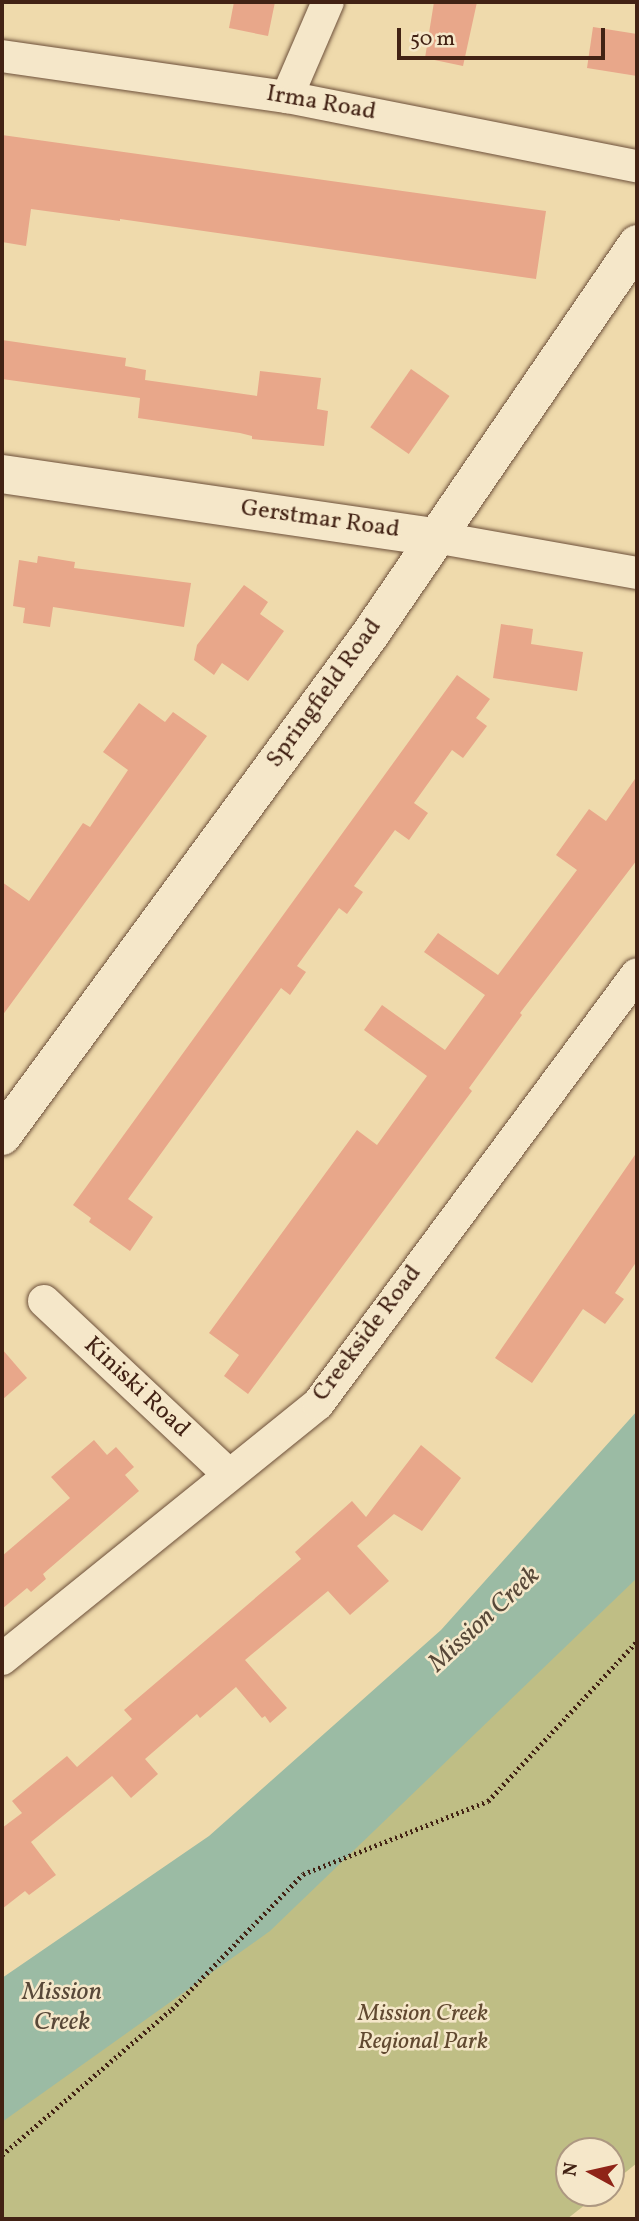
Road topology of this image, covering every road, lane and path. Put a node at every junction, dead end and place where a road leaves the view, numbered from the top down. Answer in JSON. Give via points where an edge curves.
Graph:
{"nodes":[{"id":1,"x":328,"y":2,"type":"edge"},
{"id":2,"x":2,"y":56,"type":"edge"},
{"id":3,"x":286,"y":97,"type":"junction"},
{"id":4,"x":637,"y":166,"type":"edge"},
{"id":5,"x":637,"y":244,"type":"edge"},
{"id":6,"x":2,"y":474,"type":"edge"},
{"id":7,"x":435,"y":537,"type":"junction"},
{"id":8,"x":637,"y":573,"type":"edge"},
{"id":9,"x":637,"y":974,"type":"edge"},
{"id":10,"x":2,"y":1136,"type":"edge"},
{"id":11,"x":44,"y":1301,"type":"dead end"},
{"id":12,"x":228,"y":1474,"type":"junction"},
{"id":13,"x":637,"y":1641,"type":"edge"},
{"id":14,"x":2,"y":1659,"type":"edge"},
{"id":15,"x":2,"y":2155,"type":"edge"}],
"edges":[{"from":1,"to":3,"type":"street"},
{"from":2,"to":3,"type":"street","name":"Irma Road"},
{"from":3,"to":4,"type":"street","name":"Irma Road"},
{"from":5,"to":7,"type":"main road","name":"Springfield Road"},
{"from":6,"to":7,"type":"main road","name":"Gerstmar Road"},
{"from":7,"to":8,"type":"street","name":"Gerstmar Road"},
{"from":7,"to":10,"type":"main road","name":"Springfield Road","via":[[369,636]]},
{"from":9,"to":12,"type":"street","name":"Creekside Road","via":[[318,1404]]},
{"from":11,"to":12,"type":"street","name":"Kiniski Road"},
{"from":12,"to":14,"type":"street","name":"Creekside Road"},
{"from":13,"to":15,"type":"path","via":[[488,1801],[303,1874],[172,2009]]}]}
